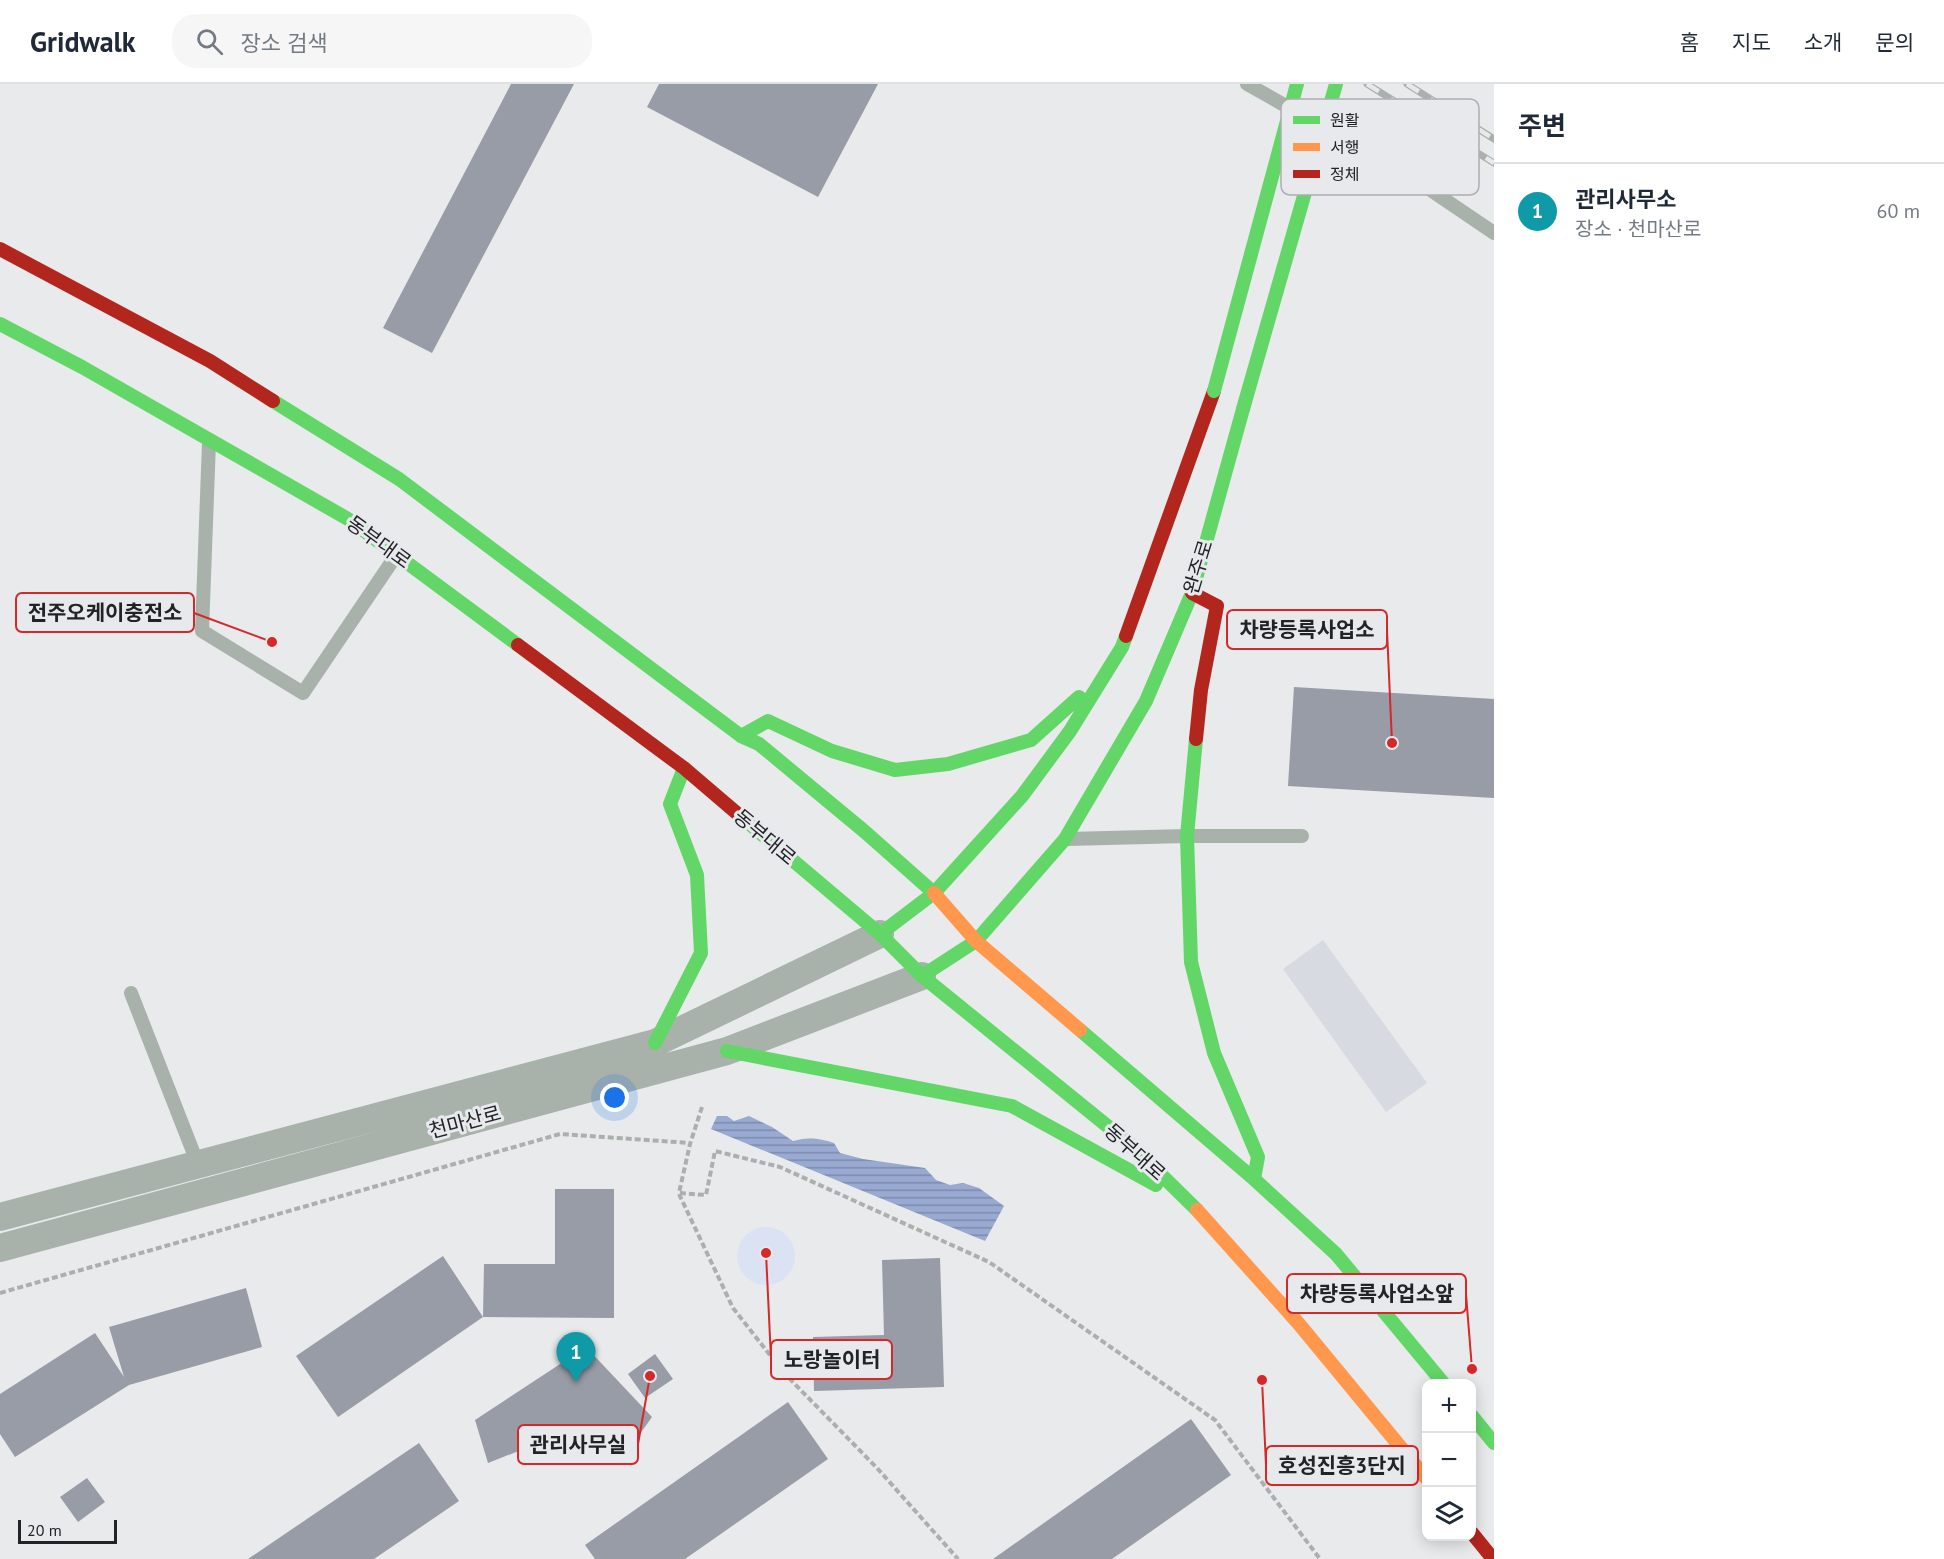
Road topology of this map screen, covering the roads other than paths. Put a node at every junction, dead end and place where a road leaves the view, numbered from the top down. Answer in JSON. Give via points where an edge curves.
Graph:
{"nodes":[{"id":1,"x":1247,"y":84,"type":"edge"},
{"id":2,"x":1297,"y":84,"type":"edge"},
{"id":3,"x":1336,"y":84,"type":"edge"},
{"id":4,"x":1293,"y":99,"type":"edge"},
{"id":5,"x":1332,"y":99,"type":"edge"},
{"id":6,"x":1281,"y":103,"type":"edge"},
{"id":7,"x":1281,"y":143,"type":"edge"},
{"id":8,"x":1304,"y":195,"type":"edge"},
{"id":9,"x":1438,"y":195,"type":"edge"},
{"id":10,"x":1494,"y":233,"type":"edge"},
{"id":11,"x":0,"y":249,"type":"edge"},
{"id":12,"x":0,"y":324,"type":"edge"},
{"id":13,"x":209,"y":440,"type":"junction"},
{"id":14,"x":397,"y":554,"type":"junction"},
{"id":15,"x":1192,"y":593,"type":"junction"},
{"id":16,"x":1107,"y":671,"type":"junction"},
{"id":17,"x":741,"y":736,"type":"junction"},
{"id":18,"x":684,"y":768,"type":"junction"},
{"id":19,"x":1187,"y":836,"type":"junction"},
{"id":20,"x":1302,"y":836,"type":"dead end"},
{"id":21,"x":1065,"y":839,"type":"junction"},
{"id":22,"x":934,"y":893,"type":"junction"},
{"id":23,"x":880,"y":934,"type":"junction"},
{"id":24,"x":976,"y":941,"type":"junction"},
{"id":25,"x":922,"y":976,"type":"junction"},
{"id":26,"x":131,"y":993,"type":"dead end"},
{"id":27,"x":656,"y":1043,"type":"junction"},
{"id":28,"x":727,"y":1051,"type":"junction"},
{"id":29,"x":198,"y":1165,"type":"junction"},
{"id":30,"x":1254,"y":1179,"type":"junction"},
{"id":31,"x":209,"y":1191,"type":"junction"},
{"id":32,"x":1191,"y":1204,"type":"junction"},
{"id":33,"x":0,"y":1217,"type":"edge"},
{"id":34,"x":0,"y":1248,"type":"edge"},
{"id":35,"x":1441,"y":1379,"type":"edge"},
{"id":36,"x":1476,"y":1421,"type":"edge"},
{"id":37,"x":1494,"y":1443,"type":"edge"},
{"id":38,"x":1422,"y":1473,"type":"edge"},
{"id":39,"x":1476,"y":1538,"type":"edge"},
{"id":40,"x":1493,"y":1559,"type":"edge"}],
"edges":[{"from":1,"to":6,"type":"lane"},
{"from":2,"to":4,"type":"main road","bridge":true},
{"from":3,"to":5,"type":"main road","name":"완주로","bridge":true},
{"from":7,"to":16,"type":"main road","bridge":true,"via":[[1214,391],[1122,646]]},
{"from":8,"to":15,"type":"main road","name":"완주로","bridge":true},
{"from":9,"to":10,"type":"lane"},
{"from":11,"to":17,"type":"main road","via":[[210,361],[399,479]]},
{"from":12,"to":13,"type":"main road","name":"동부대로"},
{"from":13,"to":14,"type":"main road","name":"동부대로","via":[[348,519]]},
{"from":13,"to":14,"type":"lane","via":[[202,631],[222,644],[303,693]]},
{"from":14,"to":18,"type":"main road","name":"동부대로"},
{"from":15,"to":19,"type":"main road","via":[[1217,606],[1201,690]]},
{"from":15,"to":21,"type":"main road","name":"완주로","via":[[1146,701]]},
{"from":16,"to":17,"type":"main road","via":[[1031,740],[948,764],[895,770],[832,751],[768,721]]},
{"from":16,"to":22,"type":"main road","via":[[1063,743],[1022,796]]},
{"from":17,"to":22,"type":"main road","via":[[759,744]]},
{"from":18,"to":23,"type":"main road","name":"동부대로"},
{"from":18,"to":27,"type":"main road","via":[[670,804],[697,875],[701,952]]},
{"from":19,"to":20,"type":"lane"},
{"from":19,"to":21,"type":"lane"},
{"from":19,"to":30,"type":"main road","via":[[1191,962],[1214,1053],[1258,1157]]},
{"from":21,"to":24,"type":"main road","name":"완주로"},
{"from":22,"to":23,"type":"main road"},
{"from":22,"to":24,"type":"main road"},
{"from":23,"to":25,"type":"main road","name":"동부대로"},
{"from":23,"to":27,"type":"street","name":"천마산로"},
{"from":24,"to":25,"type":"main road","name":"완주로"},
{"from":24,"to":30,"type":"main road"},
{"from":25,"to":28,"type":"street","name":"천마산로"},
{"from":25,"to":32,"type":"main road","name":"동부대로","via":[[1132,1146]]},
{"from":26,"to":29,"type":"lane"},
{"from":27,"to":29,"type":"street","name":"천마산로"},
{"from":28,"to":31,"type":"street","name":"천마산로"},
{"from":28,"to":32,"type":"main road","via":[[1012,1106]]},
{"from":29,"to":31,"type":"lane"},
{"from":29,"to":33,"type":"street","name":"천마산로"},
{"from":30,"to":35,"type":"main road","via":[[1336,1254]]},
{"from":31,"to":34,"type":"street","name":"천마산로"},
{"from":32,"to":38,"type":"main road","name":"동부대로","via":[[1299,1323]]},
{"from":36,"to":37,"type":"main road"},
{"from":39,"to":40,"type":"main road"}]}
